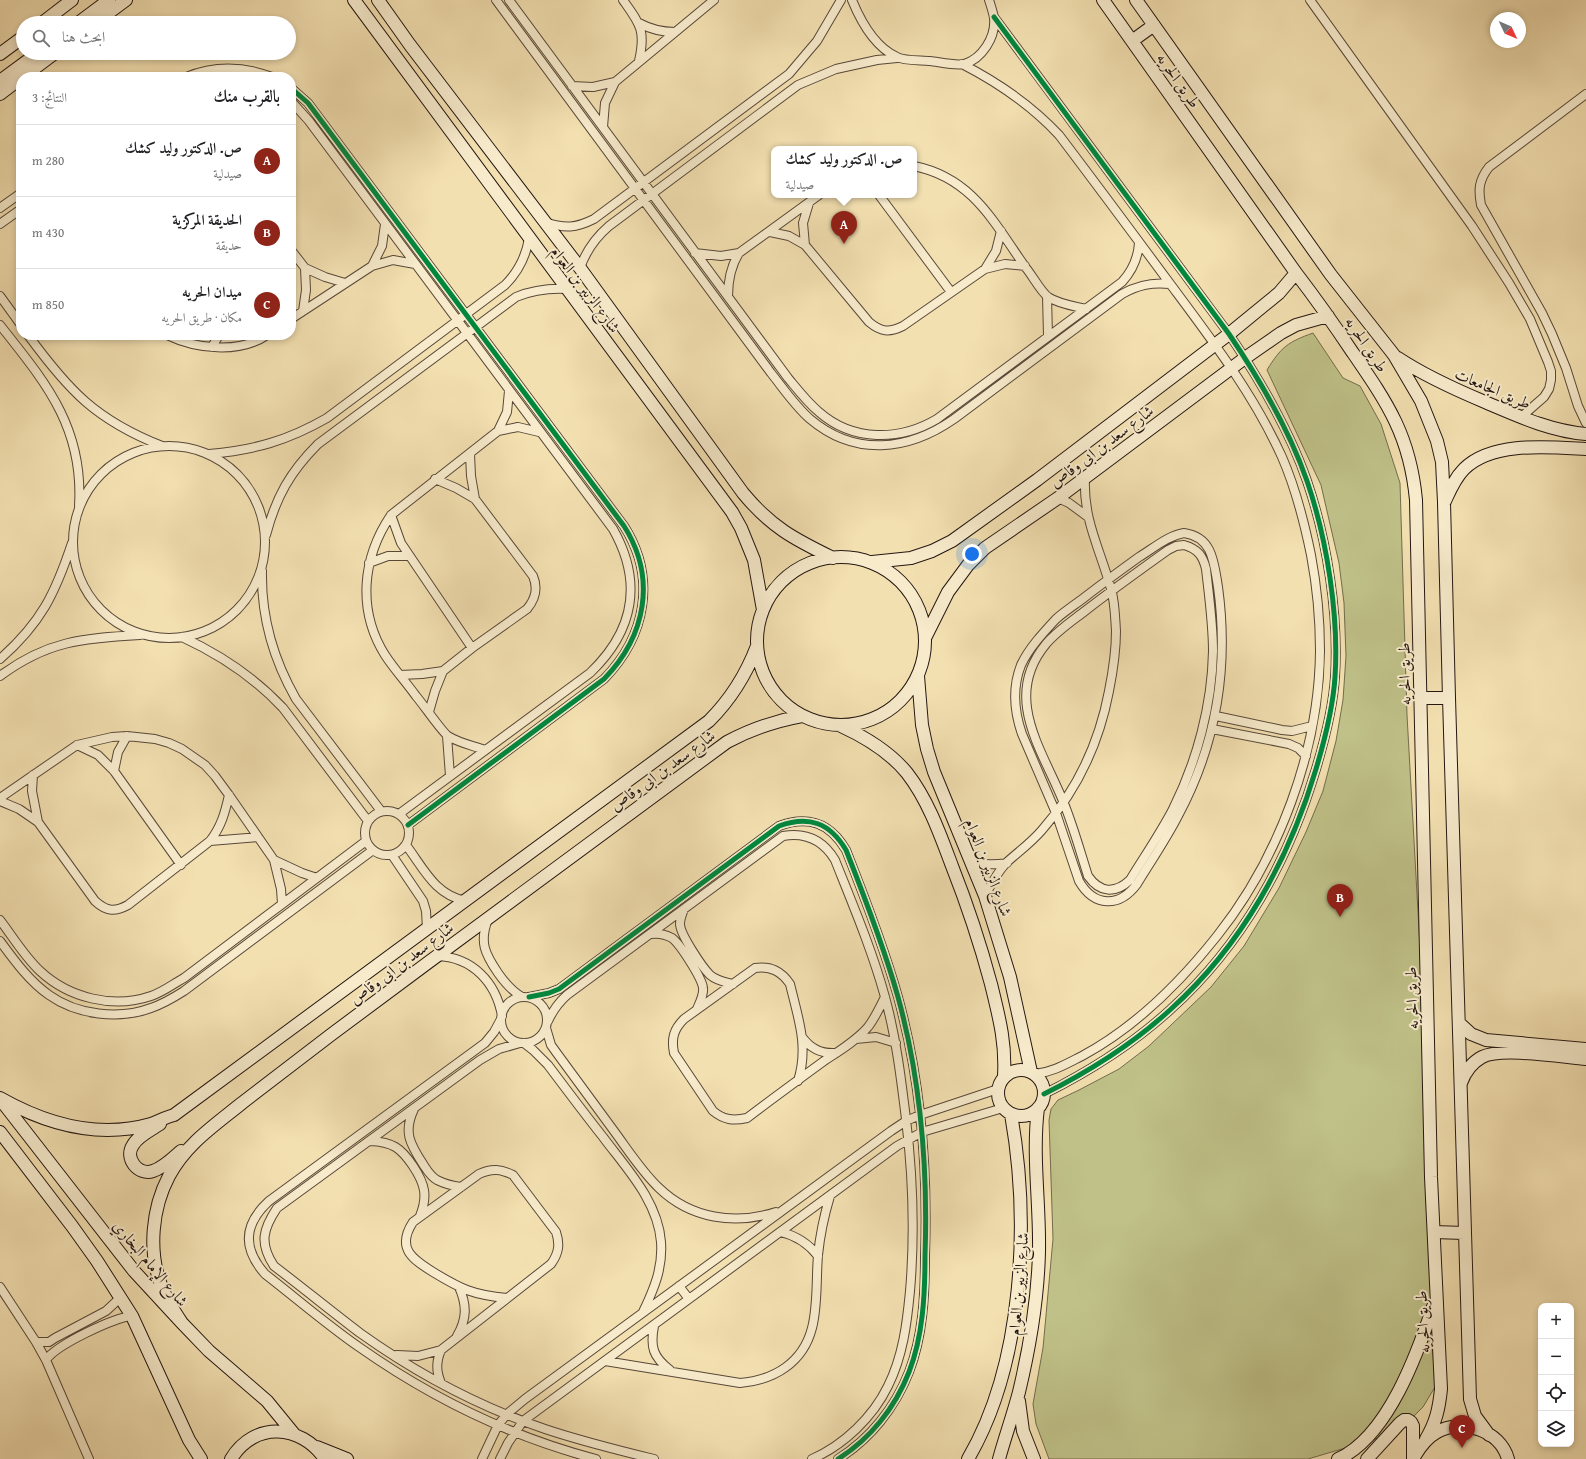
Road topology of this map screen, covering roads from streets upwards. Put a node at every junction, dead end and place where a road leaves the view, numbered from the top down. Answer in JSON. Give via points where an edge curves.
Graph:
{"nodes":[{"id":1,"x":72,"y":0,"type":"edge"},
{"id":2,"x":109,"y":0,"type":"edge"},
{"id":3,"x":126,"y":0,"type":"edge"},
{"id":4,"x":354,"y":0,"type":"edge"},
{"id":5,"x":378,"y":0,"type":"edge"},
{"id":6,"x":496,"y":0,"type":"edge"},
{"id":7,"x":623,"y":0,"type":"edge"},
{"id":8,"x":714,"y":0,"type":"edge"},
{"id":9,"x":841,"y":0,"type":"edge"},
{"id":10,"x":852,"y":0,"type":"edge"},
{"id":11,"x":989,"y":0,"type":"edge"},
{"id":12,"x":1103,"y":0,"type":"edge"},
{"id":13,"x":1136,"y":0,"type":"edge"},
{"id":14,"x":1310,"y":0,"type":"edge"},
{"id":15,"x":511,"y":2,"type":"edge"},
{"id":16,"x":504,"y":10,"type":"junction"},
{"id":17,"x":51,"y":16,"type":"edge"},
{"id":18,"x":87,"y":16,"type":"edge"},
{"id":19,"x":105,"y":16,"type":"edge"},
{"id":20,"x":994,"y":17,"type":"junction"},
{"id":21,"x":639,"y":23,"type":"junction"},
{"id":22,"x":1154,"y":25,"type":"junction"},
{"id":23,"x":675,"y":32,"type":"junction"},
{"id":24,"x":1132,"y":41,"type":"junction"},
{"id":25,"x":16,"y":42,"type":"edge"},
{"id":26,"x":410,"y":45,"type":"junction"},
{"id":27,"x":0,"y":54,"type":"edge"},
{"id":28,"x":396,"y":56,"type":"junction"},
{"id":29,"x":897,"y":58,"type":"junction"},
{"id":30,"x":28,"y":60,"type":"edge"},
{"id":31,"x":46,"y":60,"type":"edge"},
{"id":32,"x":639,"y":61,"type":"junction"},
{"id":33,"x":962,"y":64,"type":"junction"},
{"id":34,"x":30,"y":72,"type":"edge"},
{"id":35,"x":202,"y":72,"type":"edge"},
{"id":36,"x":254,"y":72,"type":"edge"},
{"id":37,"x":0,"y":81,"type":"edge"},
{"id":38,"x":16,"y":82,"type":"edge"},
{"id":39,"x":615,"y":82,"type":"junction"},
{"id":40,"x":572,"y":86,"type":"junction"},
{"id":41,"x":296,"y":92,"type":"edge"},
{"id":42,"x":0,"y":94,"type":"edge"},
{"id":43,"x":1586,"y":94,"type":"edge"},
{"id":44,"x":296,"y":106,"type":"edge"},
{"id":45,"x":603,"y":127,"type":"junction"},
{"id":46,"x":917,"y":167,"type":"edge"},
{"id":47,"x":643,"y":182,"type":"junction"},
{"id":48,"x":635,"y":188,"type":"junction"},
{"id":49,"x":652,"y":194,"type":"junction"},
{"id":50,"x":16,"y":197,"type":"edge"},
{"id":51,"x":816,"y":198,"type":"edge"},
{"id":52,"x":882,"y":198,"type":"edge"},
{"id":53,"x":644,"y":200,"type":"junction"},
{"id":54,"x":810,"y":202,"type":"junction"},
{"id":55,"x":0,"y":208,"type":"edge"},
{"id":56,"x":16,"y":213,"type":"edge"},
{"id":57,"x":545,"y":222,"type":"junction"},
{"id":58,"x":0,"y":224,"type":"edge"},
{"id":59,"x":385,"y":224,"type":"junction"},
{"id":60,"x":1001,"y":231,"type":"junction"},
{"id":61,"x":770,"y":232,"type":"junction"},
{"id":62,"x":529,"y":238,"type":"junction"},
{"id":63,"x":1140,"y":243,"type":"junction"},
{"id":64,"x":805,"y":245,"type":"junction"},
{"id":65,"x":695,"y":253,"type":"junction"},
{"id":66,"x":739,"y":253,"type":"junction"},
{"id":67,"x":296,"y":256,"type":"edge"},
{"id":68,"x":415,"y":264,"type":"junction"},
{"id":69,"x":372,"y":266,"type":"junction"},
{"id":70,"x":1025,"y":266,"type":"junction"},
{"id":71,"x":305,"y":268,"type":"junction"},
{"id":72,"x":580,"y":268,"type":"junction"},
{"id":73,"x":985,"y":269,"type":"junction"},
{"id":74,"x":1296,"y":273,"type":"junction"},
{"id":75,"x":346,"y":283,"type":"junction"},
{"id":76,"x":1170,"y":284,"type":"junction"},
{"id":77,"x":567,"y":289,"type":"junction"},
{"id":78,"x":951,"y":292,"type":"junction"},
{"id":79,"x":0,"y":296,"type":"edge"},
{"id":80,"x":728,"y":296,"type":"junction"},
{"id":81,"x":1047,"y":296,"type":"junction"},
{"id":82,"x":1086,"y":309,"type":"junction"},
{"id":83,"x":303,"y":311,"type":"junction"},
{"id":84,"x":1542,"y":313,"type":"junction"},
{"id":85,"x":465,"y":314,"type":"junction"},
{"id":86,"x":296,"y":316,"type":"edge"},
{"id":87,"x":1328,"y":316,"type":"junction"},
{"id":88,"x":16,"y":318,"type":"edge"},
{"id":89,"x":457,"y":320,"type":"junction"},
{"id":90,"x":1530,"y":320,"type":"junction"},
{"id":91,"x":0,"y":325,"type":"edge"},
{"id":92,"x":475,"y":327,"type":"junction"},
{"id":93,"x":466,"y":333,"type":"junction"},
{"id":94,"x":1229,"y":334,"type":"junction"},
{"id":95,"x":1048,"y":336,"type":"junction"},
{"id":96,"x":32,"y":340,"type":"edge"},
{"id":97,"x":180,"y":340,"type":"edge"},
{"id":98,"x":216,"y":340,"type":"edge"},
{"id":99,"x":254,"y":340,"type":"edge"},
{"id":100,"x":1215,"y":344,"type":"junction"},
{"id":101,"x":636,"y":346,"type":"junction"},
{"id":102,"x":212,"y":347,"type":"junction"},
{"id":103,"x":1394,"y":355,"type":"junction"},
{"id":104,"x":618,"y":358,"type":"junction"},
{"id":105,"x":1245,"y":358,"type":"junction"},
{"id":106,"x":1018,"y":359,"type":"junction"},
{"id":107,"x":1024,"y":367,"type":"junction"},
{"id":108,"x":1232,"y":368,"type":"junction"},
{"id":109,"x":509,"y":390,"type":"junction"},
{"id":110,"x":1520,"y":418,"type":"junction"},
{"id":111,"x":1586,"y":423,"type":"edge"},
{"id":112,"x":498,"y":431,"type":"junction"},
{"id":113,"x":539,"y":432,"type":"junction"},
{"id":114,"x":1586,"y":434,"type":"edge"},
{"id":115,"x":163,"y":446,"type":"junction"},
{"id":116,"x":1586,"y":450,"type":"edge"},
{"id":117,"x":209,"y":454,"type":"junction"},
{"id":118,"x":470,"y":454,"type":"junction"},
{"id":119,"x":1085,"y":478,"type":"junction"},
{"id":120,"x":435,"y":479,"type":"junction"},
{"id":121,"x":1058,"y":498,"type":"junction"},
{"id":122,"x":475,"y":499,"type":"junction"},
{"id":123,"x":1444,"y":502,"type":"junction"},
{"id":124,"x":78,"y":509,"type":"junction"},
{"id":125,"x":391,"y":515,"type":"junction"},
{"id":126,"x":1088,"y":517,"type":"junction"},
{"id":127,"x":73,"y":540,"type":"junction"},
{"id":128,"x":265,"y":540,"type":"junction"},
{"id":129,"x":409,"y":556,"type":"junction"},
{"id":130,"x":833,"y":558,"type":"junction"},
{"id":131,"x":263,"y":560,"type":"junction"},
{"id":132,"x":871,"y":562,"type":"junction"},
{"id":133,"x":369,"y":563,"type":"junction"},
{"id":134,"x":1108,"y":579,"type":"junction"},
{"id":135,"x":1112,"y":590,"type":"junction"},
{"id":136,"x":1220,"y":606,"type":"junction"},
{"id":137,"x":1210,"y":607,"type":"junction"},
{"id":138,"x":763,"y":610,"type":"junction"},
{"id":139,"x":143,"y":635,"type":"junction"},
{"id":140,"x":182,"y":637,"type":"junction"},
{"id":141,"x":925,"y":638,"type":"junction"},
{"id":142,"x":757,"y":646,"type":"junction"},
{"id":143,"x":472,"y":648,"type":"junction"},
{"id":144,"x":0,"y":659,"type":"edge"},
{"id":145,"x":443,"y":671,"type":"junction"},
{"id":146,"x":400,"y":675,"type":"junction"},
{"id":147,"x":0,"y":676,"type":"edge"},
{"id":148,"x":918,"y":676,"type":"junction"},
{"id":149,"x":1420,"y":698,"type":"junction"},
{"id":150,"x":1449,"y":698,"type":"junction"},
{"id":151,"x":429,"y":712,"type":"junction"},
{"id":152,"x":802,"y":716,"type":"junction"},
{"id":153,"x":1216,"y":716,"type":"junction"},
{"id":154,"x":839,"y":726,"type":"junction"},
{"id":155,"x":1312,"y":726,"type":"junction"},
{"id":156,"x":1212,"y":729,"type":"junction"},
{"id":157,"x":127,"y":736,"type":"junction"},
{"id":158,"x":447,"y":736,"type":"junction"},
{"id":159,"x":77,"y":745,"type":"junction"},
{"id":160,"x":485,"y":750,"type":"junction"},
{"id":161,"x":1306,"y":756,"type":"junction"},
{"id":162,"x":114,"y":771,"type":"junction"},
{"id":163,"x":33,"y":775,"type":"junction"},
{"id":164,"x":450,"y":776,"type":"junction"},
{"id":165,"x":229,"y":795,"type":"junction"},
{"id":166,"x":0,"y":798,"type":"edge"},
{"id":167,"x":0,"y":802,"type":"edge"},
{"id":168,"x":1064,"y":802,"type":"junction"},
{"id":169,"x":380,"y":811,"type":"junction"},
{"id":170,"x":1056,"y":813,"type":"junction"},
{"id":171,"x":1175,"y":813,"type":"junction"},
{"id":172,"x":399,"y":814,"type":"junction"},
{"id":173,"x":368,"y":821,"type":"junction"},
{"id":174,"x":38,"y":822,"type":"junction"},
{"id":175,"x":408,"y":825,"type":"junction"},
{"id":176,"x":258,"y":837,"type":"junction"},
{"id":177,"x":210,"y":841,"type":"junction"},
{"id":178,"x":366,"y":841,"type":"junction"},
{"id":179,"x":406,"y":845,"type":"junction"},
{"id":180,"x":373,"y":850,"type":"junction"},
{"id":181,"x":392,"y":855,"type":"junction"},
{"id":182,"x":274,"y":860,"type":"junction"},
{"id":183,"x":971,"y":862,"type":"junction"},
{"id":184,"x":1007,"y":863,"type":"junction"},
{"id":185,"x":181,"y":865,"type":"junction"},
{"id":186,"x":725,"y":865,"type":"junction"},
{"id":187,"x":732,"y":874,"type":"junction"},
{"id":188,"x":317,"y":878,"type":"junction"},
{"id":189,"x":985,"y":896,"type":"junction"},
{"id":190,"x":466,"y":901,"type":"junction"},
{"id":191,"x":282,"y":904,"type":"junction"},
{"id":192,"x":684,"y":909,"type":"junction"},
{"id":193,"x":488,"y":918,"type":"junction"},
{"id":194,"x":0,"y":920,"type":"edge"},
{"id":195,"x":427,"y":929,"type":"junction"},
{"id":196,"x":651,"y":934,"type":"junction"},
{"id":197,"x":0,"y":941,"type":"edge"},
{"id":198,"x":696,"y":955,"type":"junction"},
{"id":199,"x":436,"y":956,"type":"junction"},
{"id":200,"x":689,"y":961,"type":"junction"},
{"id":201,"x":733,"y":984,"type":"junction"},
{"id":202,"x":526,"y":997,"type":"junction"},
{"id":203,"x":885,"y":997,"type":"junction"},
{"id":204,"x":697,"y":1010,"type":"junction"},
{"id":205,"x":502,"y":1017,"type":"junction"},
{"id":206,"x":1459,"y":1023,"type":"junction"},
{"id":207,"x":547,"y":1024,"type":"junction"},
{"id":208,"x":802,"y":1036,"type":"junction"},
{"id":209,"x":856,"y":1038,"type":"junction"},
{"id":210,"x":522,"y":1043,"type":"junction"},
{"id":211,"x":896,"y":1043,"type":"junction"},
{"id":212,"x":1586,"y":1049,"type":"edge"},
{"id":213,"x":1539,"y":1050,"type":"junction"},
{"id":214,"x":837,"y":1052,"type":"junction"},
{"id":215,"x":1586,"y":1059,"type":"edge"},
{"id":216,"x":1033,"y":1073,"type":"junction"},
{"id":217,"x":1004,"y":1076,"type":"junction"},
{"id":218,"x":798,"y":1081,"type":"junction"},
{"id":219,"x":1460,"y":1084,"type":"junction"},
{"id":220,"x":998,"y":1089,"type":"junction"},
{"id":221,"x":1044,"y":1094,"type":"junction"},
{"id":222,"x":0,"y":1099,"type":"edge"},
{"id":223,"x":415,"y":1108,"type":"junction"},
{"id":224,"x":1038,"y":1108,"type":"junction"},
{"id":225,"x":1007,"y":1111,"type":"junction"},
{"id":226,"x":174,"y":1114,"type":"junction"},
{"id":227,"x":920,"y":1114,"type":"junction"},
{"id":228,"x":906,"y":1120,"type":"junction"},
{"id":229,"x":0,"y":1132,"type":"edge"},
{"id":230,"x":922,"y":1132,"type":"junction"},
{"id":231,"x":909,"y":1138,"type":"junction"},
{"id":232,"x":195,"y":1141,"type":"junction"},
{"id":233,"x":370,"y":1141,"type":"junction"},
{"id":234,"x":421,"y":1161,"type":"junction"},
{"id":235,"x":413,"y":1166,"type":"junction"},
{"id":236,"x":461,"y":1187,"type":"junction"},
{"id":237,"x":830,"y":1196,"type":"junction"},
{"id":238,"x":782,"y":1210,"type":"junction"},
{"id":239,"x":420,"y":1217,"type":"junction"},
{"id":240,"x":781,"y":1232,"type":"junction"},
{"id":241,"x":1434,"y":1232,"type":"junction"},
{"id":242,"x":1464,"y":1233,"type":"junction"},
{"id":243,"x":818,"y":1256,"type":"junction"},
{"id":244,"x":679,"y":1286,"type":"junction"},
{"id":245,"x":0,"y":1287,"type":"edge"},
{"id":246,"x":458,"y":1288,"type":"junction"},
{"id":247,"x":1437,"y":1297,"type":"junction"},
{"id":248,"x":120,"y":1298,"type":"junction"},
{"id":249,"x":507,"y":1298,"type":"junction"},
{"id":250,"x":689,"y":1299,"type":"junction"},
{"id":251,"x":330,"y":1309,"type":"junction"},
{"id":252,"x":642,"y":1313,"type":"junction"},
{"id":253,"x":132,"y":1316,"type":"junction"},
{"id":254,"x":323,"y":1319,"type":"junction"},
{"id":255,"x":182,"y":1324,"type":"junction"},
{"id":256,"x":654,"y":1326,"type":"junction"},
{"id":257,"x":456,"y":1338,"type":"junction"},
{"id":258,"x":36,"y":1342,"type":"junction"},
{"id":259,"x":441,"y":1350,"type":"junction"},
{"id":260,"x":395,"y":1355,"type":"junction"},
{"id":261,"x":46,"y":1360,"type":"junction"},
{"id":262,"x":605,"y":1361,"type":"junction"},
{"id":263,"x":671,"y":1371,"type":"junction"},
{"id":264,"x":440,"y":1383,"type":"junction"},
{"id":265,"x":888,"y":1386,"type":"junction"},
{"id":266,"x":900,"y":1392,"type":"junction"},
{"id":267,"x":1019,"y":1393,"type":"junction"},
{"id":268,"x":507,"y":1414,"type":"junction"},
{"id":269,"x":524,"y":1421,"type":"junction"},
{"id":270,"x":498,"y":1425,"type":"junction"},
{"id":271,"x":515,"y":1432,"type":"junction"},
{"id":272,"x":294,"y":1434,"type":"junction"},
{"id":273,"x":1489,"y":1434,"type":"junction"},
{"id":274,"x":1426,"y":1440,"type":"junction"},
{"id":275,"x":316,"y":1447,"type":"junction"},
{"id":276,"x":89,"y":1459,"type":"edge"},
{"id":277,"x":201,"y":1459,"type":"edge"},
{"id":278,"x":231,"y":1459,"type":"edge"},
{"id":279,"x":325,"y":1459,"type":"edge"},
{"id":280,"x":347,"y":1459,"type":"edge"},
{"id":281,"x":482,"y":1459,"type":"edge"},
{"id":282,"x":500,"y":1459,"type":"edge"},
{"id":283,"x":596,"y":1459,"type":"edge"},
{"id":284,"x":654,"y":1459,"type":"edge"},
{"id":285,"x":812,"y":1459,"type":"edge"},
{"id":286,"x":838,"y":1459,"type":"edge"},
{"id":287,"x":968,"y":1459,"type":"edge"},
{"id":288,"x":999,"y":1459,"type":"edge"},
{"id":289,"x":1034,"y":1459,"type":"edge"},
{"id":290,"x":1338,"y":1459,"type":"edge"},
{"id":291,"x":1367,"y":1459,"type":"edge"},
{"id":292,"x":1413,"y":1459,"type":"edge"},
{"id":293,"x":1508,"y":1459,"type":"edge"}],
"edges":[{"from":1,"to":17,"type":"street"},
{"from":2,"to":18,"type":"street"},
{"from":3,"to":19,"type":"street"},
{"from":4,"to":28,"type":"street","name":"شارع الزبير بن العوام"},
{"from":5,"to":26,"type":"street","name":"شارع الزبير بن العوام"},
{"from":6,"to":16,"type":"street"},
{"from":7,"to":21,"type":"street"},
{"from":8,"to":23,"type":"street"},
{"from":9,"to":47,"type":"street","via":[[817,41],[789,74]]},
{"from":10,"to":29,"type":"street","via":[[860,19],[872,36]]},
{"from":11,"to":20,"type":"street"},
{"from":12,"to":24,"type":"street","name":"طريق الحريه"},
{"from":13,"to":22,"type":"street","name":"طريق الحريه"},
{"from":14,"to":90,"type":"street","via":[[1472,226]]},
{"from":15,"to":16,"type":"street"},
{"from":15,"to":40,"type":"street"},
{"from":16,"to":48,"type":"street"},
{"from":20,"to":33,"type":"street","via":[[992,32],[986,46],[976,57]]},
{"from":20,"to":94,"type":"street"},
{"from":21,"to":23,"type":"street","via":[[666,32]]},
{"from":21,"to":32,"type":"street","via":[[642,42]]},
{"from":22,"to":24,"type":"street"},
{"from":22,"to":103,"type":"street","name":"طريق الحريه","via":[[1331,275]]},
{"from":23,"to":32,"type":"street"},
{"from":24,"to":74,"type":"street","name":"طريق الحريه"},
{"from":25,"to":27,"type":"street"},
{"from":26,"to":28,"type":"street"},
{"from":26,"to":57,"type":"street","name":"شارع الزبير بن العوام"},
{"from":28,"to":62,"type":"street","name":"شارع الزبير بن العوام"},
{"from":29,"to":33,"type":"street"},
{"from":29,"to":49,"type":"street","via":[[850,65],[798,85]]},
{"from":30,"to":37,"type":"street"},
{"from":31,"to":34,"type":"street"},
{"from":32,"to":39,"type":"street"},
{"from":33,"to":63,"type":"street","via":[[1008,91],[1044,119],[1059,135]]},
{"from":35,"to":36,"type":"street","via":[[215,68],[230,68]]},
{"from":38,"to":42,"type":"street"},
{"from":39,"to":40,"type":"street","via":[[594,87]]},
{"from":39,"to":45,"type":"street","via":[[605,104]]},
{"from":40,"to":45,"type":"street"},
{"from":41,"to":85,"type":"street","via":[[312,109]]},
{"from":43,"to":84,"type":"street","via":[[1489,167],[1481,176],[1478,187],[1481,205]]},
{"from":44,"to":59,"type":"street"},
{"from":45,"to":47,"type":"street"},
{"from":46,"to":60,"type":"street","via":[[942,175],[967,190]]},
{"from":47,"to":48,"type":"street"},
{"from":47,"to":49,"type":"street"},
{"from":48,"to":53,"type":"street"},
{"from":48,"to":57,"type":"street","via":[[594,219],[583,224],[570,227]]},
{"from":49,"to":53,"type":"street"},
{"from":49,"to":65,"type":"street"},
{"from":50,"to":55,"type":"street"},
{"from":51,"to":54,"type":"street"},
{"from":52,"to":78,"type":"street"},
{"from":53,"to":72,"type":"street","via":[[601,233],[588,249]]},
{"from":53,"to":107,"type":"street","via":[[801,410],[831,433],[856,442],[881,445],[920,438],[943,427]]},
{"from":54,"to":61,"type":"street"},
{"from":54,"to":64,"type":"street","via":[[803,223]]},
{"from":56,"to":58,"type":"street"},
{"from":57,"to":72,"type":"street","name":"شارع الزبير بن العوام"},
{"from":59,"to":68,"type":"street"},
{"from":59,"to":69,"type":"street","via":[[382,246]]},
{"from":60,"to":70,"type":"street"},
{"from":60,"to":73,"type":"street","via":[[996,251]]},
{"from":61,"to":64,"type":"street","via":[[789,236]]},
{"from":61,"to":66,"type":"street"},
{"from":62,"to":77,"type":"street","name":"شارع الزبير بن العوام"},
{"from":62,"to":85,"type":"street","via":[[524,259],[513,277]]},
{"from":63,"to":76,"type":"street"},
{"from":63,"to":82,"type":"street","via":[[1137,259],[1129,275]]},
{"from":64,"to":78,"type":"street","via":[[869,322],[884,331],[903,326]]},
{"from":65,"to":66,"type":"street","via":[[722,256]]},
{"from":65,"to":80,"type":"street"},
{"from":66,"to":80,"type":"street","via":[[731,269]]},
{"from":67,"to":71,"type":"street"},
{"from":68,"to":69,"type":"street","via":[[393,260]]},
{"from":68,"to":89,"type":"street"},
{"from":69,"to":75,"type":"street"},
{"from":70,"to":73,"type":"street","via":[[1005,264]]},
{"from":70,"to":81,"type":"street"},
{"from":71,"to":75,"type":"street"},
{"from":71,"to":83,"type":"street","via":[[306,290]]},
{"from":72,"to":101,"type":"street","name":"شارع الزبير بن العوام"},
{"from":73,"to":78,"type":"street"},
{"from":74,"to":87,"type":"street","name":"طريق الحريه"},
{"from":74,"to":94,"type":"street","name":"شارع سعد بن ابى وقاص","via":[[1279,293]]},
{"from":75,"to":83,"type":"street"},
{"from":76,"to":100,"type":"street"},
{"from":76,"to":107,"type":"street","via":[[1150,283],[1122,294]]},
{"from":77,"to":92,"type":"street","via":[[528,292],[505,304]]},
{"from":77,"to":104,"type":"street","name":"شارع الزبير بن العوام"},
{"from":79,"to":88,"type":"street"},
{"from":80,"to":106,"type":"street","via":[[810,404],[831,421],[869,435],[892,435],[926,425]]},
{"from":81,"to":82,"type":"street"},
{"from":81,"to":95,"type":"street"},
{"from":82,"to":95,"type":"street"},
{"from":83,"to":86,"type":"street"},
{"from":84,"to":90,"type":"street"},
{"from":84,"to":111,"type":"street"},
{"from":85,"to":89,"type":"street"},
{"from":85,"to":92,"type":"street"},
{"from":87,"to":105,"type":"street","name":"شارع سعد بن ابى وقاص","via":[[1296,325]]},
{"from":87,"to":149,"type":"street","name":"طريق الحريه","via":[[1391,411],[1404,439],[1412,469],[1416,500]]},
{"from":89,"to":93,"type":"street"},
{"from":89,"to":117,"type":"street","via":[[327,418],[304,432],[249,449]]},
{"from":90,"to":110,"type":"street","via":[[1548,362],[1551,380],[1544,397]]},
{"from":91,"to":124,"type":"street","via":[[40,376],[64,417],[70,432],[78,472]]},
{"from":92,"to":93,"type":"street"},
{"from":92,"to":175,"type":"street","via":[[632,539],[642,572],[643,606],[630,646],[604,679]]},
{"from":93,"to":109,"type":"street"},
{"from":93,"to":128,"type":"street","via":[[329,435],[302,460],[278,497]]},
{"from":94,"to":100,"type":"street","name":"شارع سعد بن ابى وقاص"},
{"from":94,"to":105,"type":"street"},
{"from":95,"to":106,"type":"street"},
{"from":96,"to":115,"type":"street","via":[[65,383],[94,410],[127,431]]},
{"from":97,"to":102,"type":"street"},
{"from":98,"to":102,"type":"street"},
{"from":99,"to":102,"type":"street","via":[[235,346]]},
{"from":100,"to":108,"type":"street"},
{"from":100,"to":132,"type":"street","name":"شارع سعد بن ابى وقاص","via":[[1037,480],[952,541],[911,558]]},
{"from":101,"to":104,"type":"street"},
{"from":101,"to":130,"type":"street","name":"شارع الزبير بن العوام","via":[[755,508],[784,532]]},
{"from":103,"to":110,"type":"street","name":"طريق الجامعات","via":[[1443,384]]},
{"from":103,"to":123,"type":"street","name":"طريق الحريه","via":[[1421,401],[1432,427],[1442,462]]},
{"from":104,"to":138,"type":"street","name":"شارع الزبير بن العوام","via":[[732,512],[754,560]]},
{"from":105,"to":108,"type":"street","name":"شارع سعد بن ابى وقاص"},
{"from":105,"to":221,"type":"street","via":[[1283,424],[1296,453],[1308,482],[1323,544],[1334,607],[1336,642],[1331,713],[1322,750],[1299,821],[1284,856],[1267,890],[1224,953],[1188,993],[1142,1034],[1091,1068]]},
{"from":106,"to":107,"type":"street"},
{"from":108,"to":119,"type":"street","name":"شارع سعد بن ابى وقاص"},
{"from":108,"to":155,"type":"street","via":[[1281,455],[1306,528],[1315,578],[1320,629],[1318,680]]},
{"from":109,"to":112,"type":"street","via":[[507,412]]},
{"from":109,"to":113,"type":"street"},
{"from":110,"to":114,"type":"street","name":"طريق الجامعات","via":[[1564,431]]},
{"from":112,"to":113,"type":"street","via":[[518,427]]},
{"from":112,"to":118,"type":"street"},
{"from":113,"to":160,"type":"street","via":[[620,541],[630,580],[629,608],[616,644],[590,673]]},
{"from":115,"to":117,"type":"street"},
{"from":115,"to":124,"type":"street","via":[[141,450],[120,459],[103,472],[88,489]]},
{"from":116,"to":123,"type":"street","via":[[1527,448],[1487,455],[1475,460],[1456,478]]},
{"from":117,"to":128,"type":"street","via":[[243,480],[262,518]]},
{"from":118,"to":120,"type":"street"},
{"from":118,"to":122,"type":"street"},
{"from":119,"to":121,"type":"street","name":"شارع سعد بن ابى وقاص"},
{"from":119,"to":126,"type":"street"},
{"from":120,"to":122,"type":"street"},
{"from":120,"to":125,"type":"street"},
{"from":121,"to":126,"type":"street"},
{"from":121,"to":141,"type":"street","name":"شارع سعد بن ابى وقاص","via":[[984,548],[948,592]]},
{"from":122,"to":143,"type":"street","via":[[533,576],[537,589],[532,603],[527,608]]},
{"from":123,"to":150,"type":"street","name":"طريق الحريه"},
{"from":124,"to":127,"type":"street"},
{"from":125,"to":129,"type":"street","via":[[395,530]]},
{"from":125,"to":133,"type":"street","via":[[378,538]]},
{"from":126,"to":134,"type":"street"},
{"from":127,"to":139,"type":"street","via":[[75,566],[85,589],[100,610],[120,625]]},
{"from":127,"to":144,"type":"street","via":[[56,587],[40,616],[27,633]]},
{"from":128,"to":131,"type":"street"},
{"from":129,"to":133,"type":"street","via":[[388,556]]},
{"from":129,"to":143,"type":"street"},
{"from":130,"to":132,"type":"street"},
{"from":130,"to":138,"type":"street","via":[[815,562],[784,580]]},
{"from":131,"to":140,"type":"street","via":[[255,583],[243,603],[225,619],[205,631]]},
{"from":131,"to":169,"type":"street","via":[[262,595],[277,662],[296,699]]},
{"from":132,"to":141,"type":"street","via":[[903,584],[911,595],[922,618]]},
{"from":133,"to":146,"type":"street","via":[[366,580],[372,626],[385,655]]},
{"from":134,"to":135,"type":"street"},
{"from":134,"to":136,"type":"street","via":[[1165,540],[1177,534],[1193,534],[1203,542],[1213,560]]},
{"from":134,"to":170,"type":"street","via":[[1057,619],[1036,641],[1024,659],[1017,679],[1017,721]]},
{"from":135,"to":137,"type":"street","via":[[1168,550],[1184,545],[1196,550],[1204,560]]},
{"from":135,"to":168,"type":"street","via":[[1115,654],[1103,718],[1087,762]]},
{"from":135,"to":168,"type":"street","via":[[1055,635],[1038,655],[1028,678],[1026,704],[1031,729]]},
{"from":136,"to":137,"type":"street"},
{"from":136,"to":153,"type":"street","via":[[1221,672]]},
{"from":137,"to":171,"type":"street","via":[[1213,651],[1210,694],[1195,755]]},
{"from":138,"to":142,"type":"street"},
{"from":139,"to":140,"type":"street","via":[[162,638]]},
{"from":139,"to":147,"type":"street","via":[[88,638],[64,643],[22,660]]},
{"from":140,"to":173,"type":"street","via":[[230,662],[271,695],[284,708]]},
{"from":141,"to":148,"type":"street","via":[[924,657]]},
{"from":142,"to":152,"type":"street","via":[[761,667],[770,687],[784,703]]},
{"from":142,"to":190,"type":"street","name":"شارع سعد بن ابى وقاص","via":[[743,679],[709,721]]},
{"from":143,"to":145,"type":"street"},
{"from":145,"to":146,"type":"street"},
{"from":145,"to":151,"type":"street"},
{"from":146,"to":151,"type":"street"},
{"from":148,"to":154,"type":"street","via":[[908,693],[894,707],[878,717],[859,724]]},
{"from":148,"to":183,"type":"street","name":"شارع الزبير بن العوام","via":[[920,713],[927,749]]},
{"from":149,"to":150,"type":"street"},
{"from":149,"to":241,"type":"street","name":"طريق الحريه"},
{"from":150,"to":206,"type":"street","name":"طريق الحريه"},
{"from":151,"to":158,"type":"street"},
{"from":152,"to":154,"type":"street","via":[[820,723]]},
{"from":152,"to":193,"type":"street","name":"شارع سعد بن ابى وقاص","via":[[763,726],[727,742]]},
{"from":153,"to":155,"type":"street","via":[[1282,730]]},
{"from":153,"to":156,"type":"street"},
{"from":154,"to":217,"type":"street","via":[[869,740],[894,760],[917,787],[926,805],[976,929],[1003,1032],[1006,1054]]},
{"from":155,"to":161,"type":"street"},
{"from":156,"to":161,"type":"street","via":[[1289,744]]},
{"from":156,"to":171,"type":"street","via":[[1197,775]]},
{"from":157,"to":159,"type":"street"},
{"from":157,"to":162,"type":"street","via":[[118,752]]},
{"from":157,"to":165,"type":"street","via":[[155,739],[182,749],[205,765]]},
{"from":158,"to":160,"type":"street"},
{"from":158,"to":164,"type":"street"},
{"from":159,"to":162,"type":"street","via":[[98,755]]},
{"from":159,"to":163,"type":"street"},
{"from":160,"to":164,"type":"street"},
{"from":161,"to":216,"type":"street","via":[[1284,820],[1263,865],[1231,917],[1192,967],[1154,1005],[1112,1038],[1056,1070]]},
{"from":162,"to":185,"type":"street"},
{"from":163,"to":166,"type":"street"},
{"from":163,"to":174,"type":"street","via":[[34,807]]},
{"from":164,"to":172,"type":"street"},
{"from":165,"to":176,"type":"street"},
{"from":165,"to":177,"type":"street","via":[[223,820]]},
{"from":167,"to":174,"type":"street","via":[[19,809]]},
{"from":168,"to":170,"type":"street"},
{"from":168,"to":171,"type":"street","via":[[1088,876],[1096,885],[1108,890],[1124,886],[1130,880]]},
{"from":169,"to":172,"type":"street","via":[[393,811]]},
{"from":169,"to":173,"type":"street"},
{"from":170,"to":171,"type":"street","via":[[1079,881],[1084,890],[1101,901],[1122,898],[1130,892]]},
{"from":170,"to":184,"type":"street","via":[[1025,848]]},
{"from":172,"to":175,"type":"street"},
{"from":173,"to":178,"type":"street","via":[[365,827]]},
{"from":174,"to":185,"type":"street","via":[[95,901],[109,910],[119,910],[128,905]]},
{"from":175,"to":179,"type":"street","via":[[409,839]]},
{"from":176,"to":177,"type":"street"},
{"from":176,"to":182,"type":"street"},
{"from":177,"to":185,"type":"street"},
{"from":178,"to":180,"type":"street"},
{"from":178,"to":188,"type":"street"},
{"from":179,"to":181,"type":"street"},
{"from":179,"to":190,"type":"street","via":[[438,888],[447,895]]},
{"from":180,"to":181,"type":"street"},
{"from":180,"to":197,"type":"street","via":[[184,991],[135,1013],[94,1012],[64,1003],[34,982]]},
{"from":181,"to":195,"type":"street","via":[[422,901],[426,911]]},
{"from":182,"to":188,"type":"street"},
{"from":182,"to":191,"type":"street"},
{"from":183,"to":184,"type":"street","via":[[995,865]]},
{"from":183,"to":189,"type":"street","name":"شارع الزبير بن العوام"},
{"from":184,"to":189,"type":"street"},
{"from":186,"to":187,"type":"street"},
{"from":186,"to":202,"type":"street","via":[[559,989]]},
{"from":186,"to":227,"type":"street","via":[[779,826],[792,821],[818,823],[839,838],[860,885],[892,977],[912,1056]]},
{"from":187,"to":192,"type":"street"},
{"from":187,"to":203,"type":"street","via":[[783,836],[803,835],[822,844],[835,860],[868,944]]},
{"from":188,"to":191,"type":"street"},
{"from":189,"to":216,"type":"street","name":"شارع الزبير بن العوام","via":[[1010,977]]},
{"from":190,"to":195,"type":"street","name":"شارع سعد بن ابى وقاص"},
{"from":191,"to":194,"type":"street","via":[[166,990],[151,996],[117,1002],[77,995],[59,986],[39,970]]},
{"from":192,"to":196,"type":"street"},
{"from":192,"to":198,"type":"street","via":[[681,931]]},
{"from":193,"to":199,"type":"street","name":"شارع سعد بن ابى وقاص"},
{"from":193,"to":202,"type":"street","via":[[483,939],[489,960],[506,983]]},
{"from":195,"to":226,"type":"street","name":"شارع سعد بن ابى وقاص"},
{"from":196,"to":200,"type":"street","via":[[671,938]]},
{"from":196,"to":207,"type":"street","via":[[563,999],[552,1011]]},
{"from":198,"to":200,"type":"street"},
{"from":198,"to":201,"type":"street","via":[[710,974],[721,981]]},
{"from":199,"to":205,"type":"street","via":[[459,959],[478,970],[498,999]]},
{"from":199,"to":232,"type":"street","name":"شارع سعد بن ابى وقاص"},
{"from":200,"to":204,"type":"street","via":[[703,988]]},
{"from":201,"to":204,"type":"street"},
{"from":201,"to":208,"type":"street","via":[[755,968],[772,968],[779,972],[790,984]]},
{"from":202,"to":205,"type":"street","via":[[511,1001]]},
{"from":202,"to":207,"type":"street","via":[[540,1003],[547,1015]]},
{"from":203,"to":209,"type":"street","via":[[868,1026]]},
{"from":203,"to":211,"type":"street"},
{"from":204,"to":218,"type":"street","via":[[678,1025],[673,1039],[674,1053],[714,1111],[721,1117],[729,1120],[746,1118]]},
{"from":205,"to":210,"type":"street","via":[[502,1026],[508,1037]]},
{"from":205,"to":254,"type":"street","via":[[485,1043],[258,1210],[249,1236],[250,1250],[256,1263],[265,1274]]},
{"from":206,"to":213,"type":"street","via":[[1471,1034],[1486,1040]]},
{"from":206,"to":219,"type":"street","name":"طريق الحريه"},
{"from":207,"to":210,"type":"street","via":[[540,1037]]},
{"from":207,"to":238,"type":"street","via":[[551,1045],[650,1178],[671,1198],[696,1212],[725,1219],[754,1218]]},
{"from":208,"to":214,"type":"street","via":[[817,1050],[827,1054]]},
{"from":208,"to":218,"type":"street","via":[[803,1066]]},
{"from":209,"to":211,"type":"street","via":[[876,1037]]},
{"from":209,"to":214,"type":"street"},
{"from":210,"to":223,"type":"street","via":[[489,1054]]},
{"from":210,"to":252,"type":"street","via":[[548,1065],[639,1186],[654,1212],[661,1241],[661,1256],[655,1285]]},
{"from":211,"to":228,"type":"street"},
{"from":212,"to":213,"type":"street"},
{"from":213,"to":215,"type":"street"},
{"from":213,"to":219,"type":"street","via":[[1490,1054],[1468,1068]]},
{"from":214,"to":218,"type":"street"},
{"from":216,"to":217,"type":"street","via":[[1017,1070]]},
{"from":216,"to":221,"type":"street","via":[[1042,1083]]},
{"from":217,"to":220,"type":"street"},
{"from":219,"to":242,"type":"street","name":"طريق الحريه"},
{"from":220,"to":225,"type":"street","via":[[998,1099]]},
{"from":220,"to":227,"type":"street"},
{"from":221,"to":224,"type":"street"},
{"from":222,"to":226,"type":"street","name":"شارع سعد بن ابى وقاص","via":[[39,1118],[61,1125],[106,1130],[151,1124]]},
{"from":222,"to":255,"type":"street","name":"شارع الإمام البخاري","via":[[134,1271]]},
{"from":223,"to":233,"type":"street"},
{"from":223,"to":234,"type":"street","via":[[410,1117],[409,1138]]},
{"from":224,"to":225,"type":"street","via":[[1025,1116]]},
{"from":224,"to":267,"type":"street","name":"شارع الزبير بن العوام","via":[[1035,1133],[1039,1251],[1037,1287],[1033,1323]]},
{"from":225,"to":230,"type":"street"},
{"from":225,"to":287,"type":"street","name":"شارع الزبير بن العوام","via":[[1015,1140],[1020,1197],[1015,1314],[1005,1368],[997,1394],[978,1443]]},
{"from":226,"to":232,"type":"street","via":[[133,1144],[130,1150],[136,1168],[154,1171]]},
{"from":227,"to":228,"type":"street"},
{"from":227,"to":230,"type":"street"},
{"from":228,"to":231,"type":"street"},
{"from":228,"to":238,"type":"street"},
{"from":229,"to":248,"type":"street","via":[[76,1232]]},
{"from":230,"to":231,"type":"street"},
{"from":230,"to":266,"type":"street","via":[[926,1215],[925,1273],[916,1352]]},
{"from":231,"to":237,"type":"street"},
{"from":231,"to":265,"type":"street","via":[[913,1198],[912,1271],[902,1346]]},
{"from":232,"to":255,"type":"street","name":"شارع سعد بن ابى وقاص","via":[[180,1158],[160,1197],[153,1241],[155,1263],[161,1284]]},
{"from":233,"to":235,"type":"street","via":[[380,1141],[397,1148],[405,1153]]},
{"from":233,"to":251,"type":"street","via":[[277,1208],[265,1230],[264,1243],[267,1255],[274,1266]]},
{"from":234,"to":235,"type":"street"},
{"from":234,"to":236,"type":"street","via":[[436,1180]]},
{"from":235,"to":239,"type":"street","via":[[422,1179],[424,1189]]},
{"from":236,"to":239,"type":"street"},
{"from":236,"to":249,"type":"street","via":[[488,1170],[505,1171],[513,1175],[556,1232],[559,1248],[551,1264]]},
{"from":237,"to":240,"type":"street"},
{"from":237,"to":243,"type":"street","via":[[824,1215]]},
{"from":238,"to":244,"type":"street"},
{"from":239,"to":246,"type":"street","via":[[413,1222],[405,1238],[410,1255]]},
{"from":240,"to":243,"type":"street","via":[[798,1238]]},
{"from":240,"to":250,"type":"street"},
{"from":241,"to":242,"type":"street"},
{"from":241,"to":247,"type":"street","name":"طريق الحريه"},
{"from":242,"to":273,"type":"street","name":"طريق الحريه","via":[[1470,1399],[1475,1416]]},
{"from":243,"to":263,"type":"street","via":[[812,1328],[797,1357],[786,1368],[772,1376],[740,1383]]},
{"from":244,"to":250,"type":"street"},
{"from":244,"to":252,"type":"street"},
{"from":245,"to":258,"type":"street"},
{"from":246,"to":249,"type":"street","via":[[482,1295]]},
{"from":246,"to":257,"type":"street","via":[[463,1297],[465,1318]]},
{"from":247,"to":274,"type":"street","name":"طريق الحريه","via":[[1442,1389],[1435,1424]]},
{"from":247,"to":290,"type":"street","via":[[1421,1345],[1391,1405],[1367,1436]]},
{"from":248,"to":253,"type":"street"},
{"from":248,"to":258,"type":"street","via":[[106,1311],[49,1342]]},
{"from":249,"to":257,"type":"street"},
{"from":250,"to":256,"type":"street"},
{"from":251,"to":254,"type":"street"},
{"from":251,"to":260,"type":"street"},
{"from":252,"to":268,"type":"street"},
{"from":253,"to":261,"type":"street","via":[[111,1321],[60,1347]]},
{"from":253,"to":277,"type":"street","via":[[189,1440]]},
{"from":254,"to":270,"type":"street","via":[[387,1366],[441,1397]]},
{"from":255,"to":272,"type":"street","name":"شارع الإمام البخاري","via":[[267,1401]]},
{"from":256,"to":262,"type":"street"},
{"from":256,"to":263,"type":"street","via":[[652,1346],[655,1355]]},
{"from":257,"to":259,"type":"street"},
{"from":258,"to":261,"type":"street"},
{"from":259,"to":260,"type":"street","via":[[418,1356]]},
{"from":259,"to":264,"type":"street","via":[[437,1366]]},
{"from":260,"to":264,"type":"street"},
{"from":261,"to":276,"type":"street"},
{"from":262,"to":263,"type":"street"},
{"from":262,"to":269,"type":"street"},
{"from":264,"to":268,"type":"street"},
{"from":265,"to":266,"type":"street"},
{"from":265,"to":285,"type":"street","via":[[858,1427],[840,1443]]},
{"from":266,"to":286,"type":"street","via":[[886,1415],[868,1435]]},
{"from":267,"to":288,"type":"street","name":"شارع الزبير بن العوام"},
{"from":267,"to":289,"type":"street","via":[[1023,1431]]},
{"from":268,"to":269,"type":"street"},
{"from":268,"to":270,"type":"street"},
{"from":269,"to":271,"type":"street"},
{"from":269,"to":284,"type":"street","via":[[588,1443]]},
{"from":270,"to":271,"type":"street"},
{"from":270,"to":281,"type":"street"},
{"from":271,"to":282,"type":"street"},
{"from":271,"to":283,"type":"street"},
{"from":272,"to":275,"type":"street"},
{"from":272,"to":278,"type":"street","via":[[278,1431],[262,1434],[248,1440]]},
{"from":273,"to":274,"type":"street","via":[[1477,1428],[1450,1427]]},
{"from":273,"to":293,"type":"street","name":"طريق الحريه","via":[[1500,1444]]},
{"from":274,"to":292,"type":"street","name":"طريق الحريه"},
{"from":275,"to":279,"type":"street"},
{"from":275,"to":280,"type":"street"},
{"from":291,"to":292,"type":"street","via":[[1400,1423],[1408,1420],[1413,1426]]}]}
